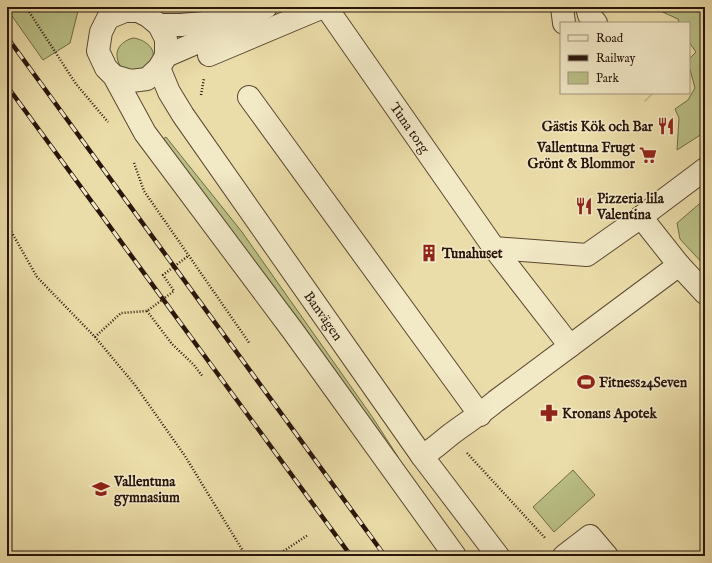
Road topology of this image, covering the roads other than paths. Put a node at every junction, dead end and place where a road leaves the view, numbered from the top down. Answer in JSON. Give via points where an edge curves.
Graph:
{"nodes":[{"id":1,"x":265,"y":7,"type":"edge"},
{"id":2,"x":324,"y":7,"type":"edge"},
{"id":3,"x":562,"y":7,"type":"edge"},
{"id":4,"x":587,"y":7,"type":"edge"},
{"id":5,"x":137,"y":9,"type":"edge"},
{"id":6,"x":106,"y":12,"type":"edge"},
{"id":7,"x":564,"y":22,"type":"edge"},
{"id":8,"x":595,"y":22,"type":"edge"},
{"id":9,"x":159,"y":25,"type":"junction"},
{"id":10,"x":209,"y":55,"type":"dead end"},
{"id":11,"x":163,"y":62,"type":"junction"},
{"id":12,"x":114,"y":76,"type":"junction"},
{"id":13,"x":249,"y":96,"type":"dead end"},
{"id":14,"x":705,"y":169,"type":"edge"},
{"id":15,"x":641,"y":217,"type":"junction"},
{"id":16,"x":494,"y":248,"type":"junction"},
{"id":17,"x":679,"y":265,"type":"junction"},
{"id":18,"x":700,"y":288,"type":"edge"},
{"id":19,"x":570,"y":346,"type":"junction"},
{"id":20,"x":480,"y":415,"type":"junction"},
{"id":21,"x":422,"y":456,"type":"junction"},
{"id":22,"x":455,"y":556,"type":"edge"},
{"id":23,"x":498,"y":556,"type":"edge"},
{"id":24,"x":564,"y":556,"type":"edge"},
{"id":25,"x":607,"y":556,"type":"edge"}],
"edges":[{"from":1,"to":9,"type":"street","via":[[204,23]]},
{"from":1,"to":11,"type":"street"},
{"from":2,"to":10,"type":"street"},
{"from":2,"to":16,"type":"street","name":"Tuna torg"},
{"from":3,"to":7,"type":"street"},
{"from":4,"to":8,"type":"street"},
{"from":5,"to":6,"type":"street"},
{"from":5,"to":9,"type":"street"},
{"from":6,"to":12,"type":"street","via":[[98,51],[106,68]]},
{"from":9,"to":11,"type":"street","name":"Banvägen","via":[[166,39]]},
{"from":11,"to":12,"type":"street","via":[[148,79],[131,81]]},
{"from":11,"to":21,"type":"street","name":"Banvägen","via":[[169,92],[183,115]]},
{"from":12,"to":22,"type":"street","via":[[145,133],[298,338]]},
{"from":13,"to":20,"type":"street"},
{"from":14,"to":15,"type":"street"},
{"from":15,"to":16,"type":"street","via":[[587,255]]},
{"from":15,"to":17,"type":"street"},
{"from":16,"to":19,"type":"street","name":"Tuna torg"},
{"from":17,"to":18,"type":"street"},
{"from":17,"to":19,"type":"street"},
{"from":19,"to":20,"type":"street"},
{"from":20,"to":21,"type":"street"},
{"from":21,"to":23,"type":"street","name":"Banvägen"},
{"from":24,"to":25,"type":"street","via":[[590,536]]}]}
